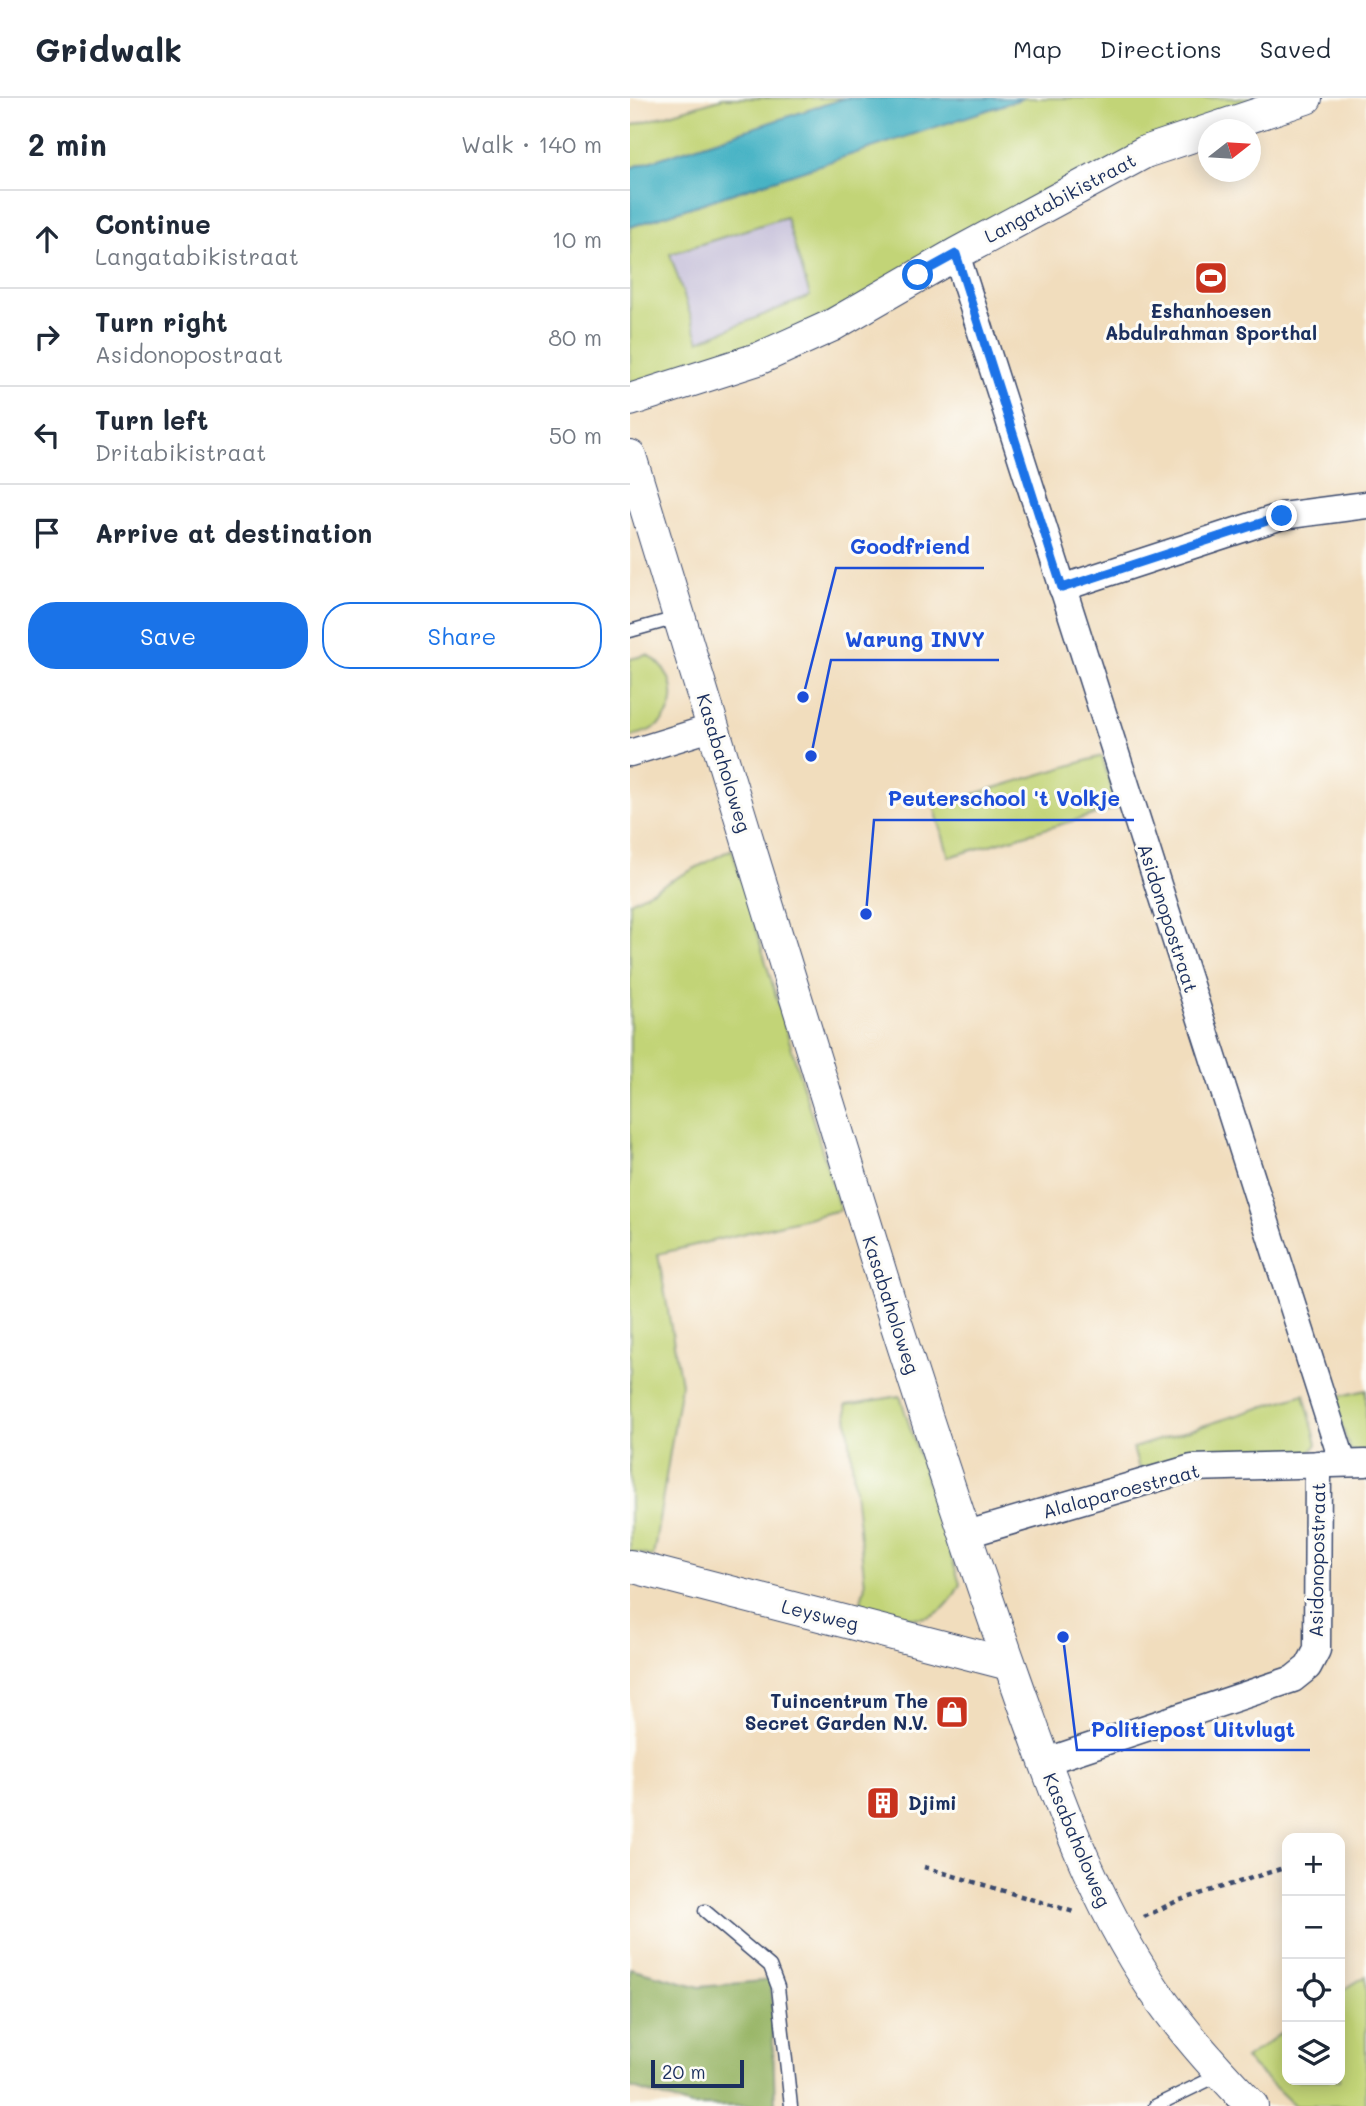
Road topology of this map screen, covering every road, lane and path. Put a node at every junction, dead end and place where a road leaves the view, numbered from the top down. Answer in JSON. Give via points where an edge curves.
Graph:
{"nodes":[{"id":1,"x":1306,"y":98,"type":"edge"},
{"id":2,"x":956,"y":254,"type":"junction"},
{"id":3,"x":630,"y":400,"type":"edge"},
{"id":4,"x":630,"y":456,"type":"edge"},
{"id":5,"x":1366,"y":505,"type":"edge"},
{"id":6,"x":638,"y":507,"type":"edge"},
{"id":7,"x":1062,"y":588,"type":"junction"},
{"id":8,"x":680,"y":617,"type":"junction"},
{"id":9,"x":630,"y":631,"type":"edge"},
{"id":10,"x":714,"y":727,"type":"junction"},
{"id":11,"x":630,"y":752,"type":"edge"},
{"id":12,"x":1342,"y":1463,"type":"edge"},
{"id":13,"x":964,"y":1535,"type":"junction"},
{"id":14,"x":630,"y":1566,"type":"edge"},
{"id":15,"x":1009,"y":1664,"type":"junction"},
{"id":16,"x":1044,"y":1762,"type":"junction"},
{"id":17,"x":924,"y":1867,"type":"dead end"},
{"id":18,"x":1282,"y":1869,"type":"edge"},
{"id":19,"x":705,"y":1911,"type":"dead end"},
{"id":20,"x":1113,"y":1921,"type":"junction"},
{"id":21,"x":1221,"y":2074,"type":"junction"},
{"id":22,"x":791,"y":2106,"type":"edge"},
{"id":23,"x":1156,"y":2106,"type":"edge"},
{"id":24,"x":1252,"y":2106,"type":"edge"}],
"edges":[{"from":1,"to":2,"type":"street","name":"Langatabikistraat","via":[[1145,152]]},
{"from":2,"to":3,"type":"street","name":"Langatabikistraat","via":[[831,326],[758,359]]},
{"from":2,"to":7,"type":"street","name":"Asidonopostraat"},
{"from":4,"to":6,"type":"street","name":"Kasabaholoweg"},
{"from":5,"to":7,"type":"street","via":[[1282,516]]},
{"from":6,"to":8,"type":"street","name":"Kasabaholoweg"},
{"from":7,"to":12,"type":"street","name":"Asidonopostraat"},
{"from":8,"to":9,"type":"lane"},
{"from":8,"to":10,"type":"street","name":"Kasabaholoweg"},
{"from":10,"to":11,"type":"street"},
{"from":10,"to":13,"type":"street","name":"Kasabaholoweg"},
{"from":12,"to":13,"type":"street","name":"Alalaparoestraat","via":[[1192,1468]]},
{"from":12,"to":16,"type":"street","name":"Asidonopostraat","via":[[1317,1650],[1308,1668],[1293,1679]]},
{"from":13,"to":15,"type":"street","name":"Kasabaholoweg"},
{"from":14,"to":15,"type":"street","name":"Leysweg"},
{"from":15,"to":16,"type":"street","name":"Kasabaholoweg"},
{"from":16,"to":20,"type":"street","name":"Kasabaholoweg","via":[[1083,1863]]},
{"from":17,"to":20,"type":"path","via":[[1071,1913]]},
{"from":18,"to":20,"type":"path"},
{"from":19,"to":22,"type":"lane","via":[[770,1966],[778,1987]]},
{"from":20,"to":21,"type":"street","name":"Kasabaholoweg","via":[[1155,1991]]},
{"from":21,"to":23,"type":"lane"},
{"from":21,"to":24,"type":"street","name":"Kasabaholoweg"}]}
